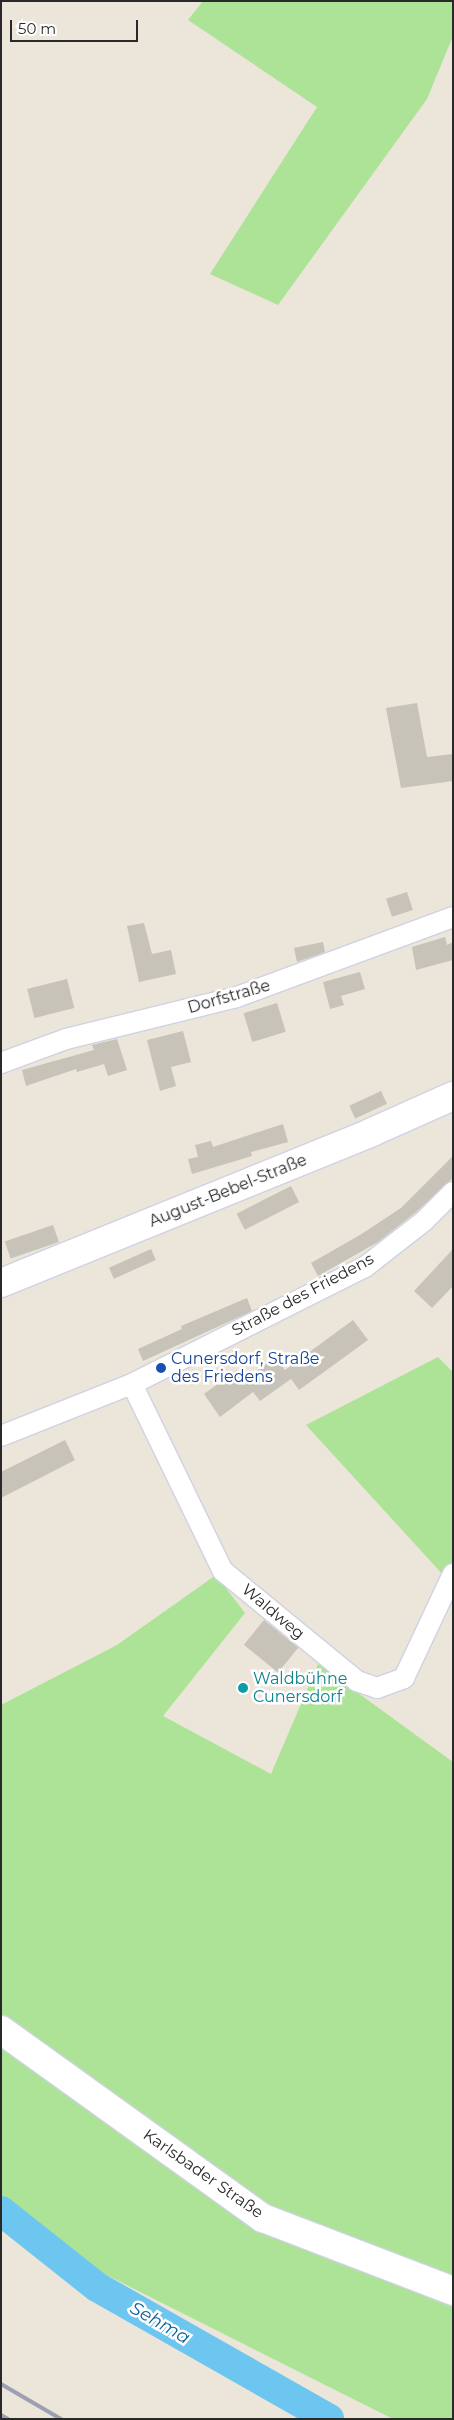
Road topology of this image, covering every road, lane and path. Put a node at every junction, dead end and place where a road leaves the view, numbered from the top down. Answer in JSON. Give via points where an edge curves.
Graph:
{"nodes":[{"id":1,"x":453,"y":916,"type":"edge"},
{"id":2,"x":1,"y":1064,"type":"edge"},
{"id":3,"x":453,"y":1096,"type":"edge"},
{"id":4,"x":453,"y":1192,"type":"edge"},
{"id":5,"x":1,"y":1283,"type":"edge"},
{"id":6,"x":132,"y":1384,"type":"junction"},
{"id":7,"x":1,"y":1436,"type":"edge"},
{"id":8,"x":453,"y":1574,"type":"edge"},
{"id":9,"x":1,"y":2030,"type":"edge"},
{"id":10,"x":453,"y":2291,"type":"edge"}],
"edges":[{"from":1,"to":2,"type":"street","name":"Dorfstraße","via":[[237,997],[66,1039]]},
{"from":3,"to":5,"type":"main road","name":"August-Bebel-Straße"},
{"from":4,"to":6,"type":"street","name":"Straße des Friedens","via":[[424,1221],[365,1267]]},
{"from":6,"to":7,"type":"street","name":"Straße des Friedens"},
{"from":6,"to":8,"type":"street","name":"Waldweg","via":[[223,1571],[357,1681],[377,1688],[404,1678]]},
{"from":9,"to":10,"type":"main road","name":"Karlsbader Straße","via":[[263,2218]]}]}
